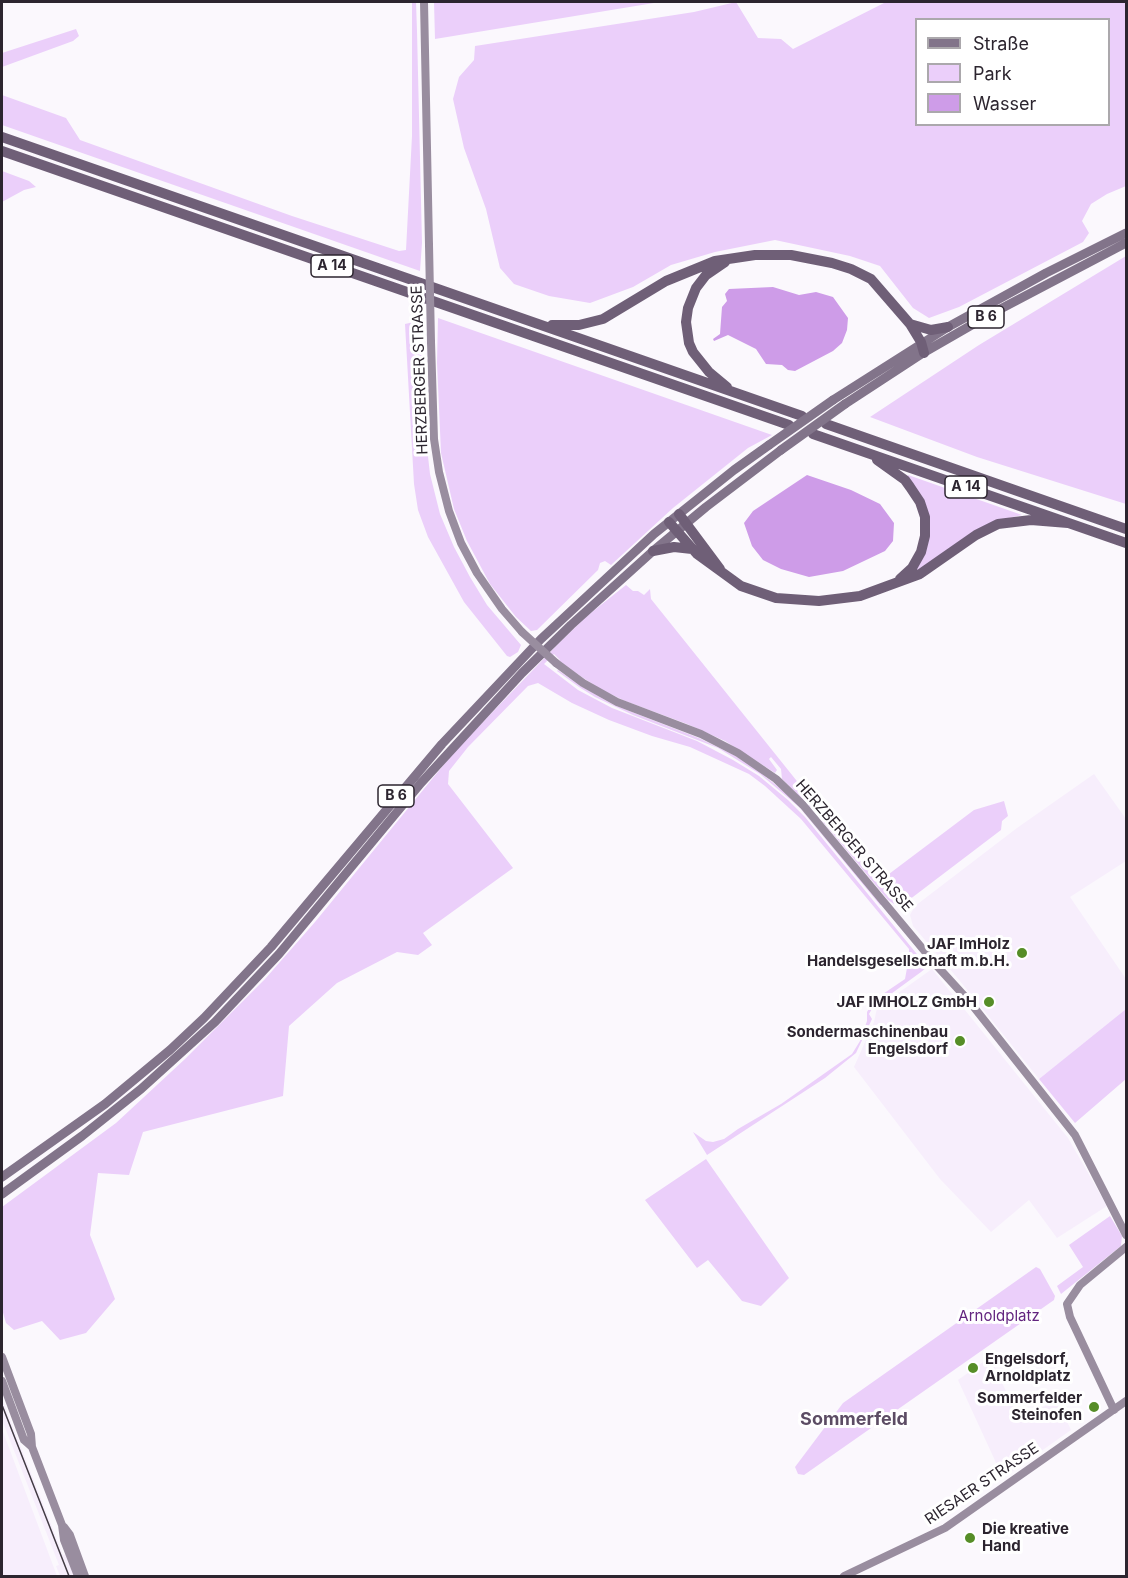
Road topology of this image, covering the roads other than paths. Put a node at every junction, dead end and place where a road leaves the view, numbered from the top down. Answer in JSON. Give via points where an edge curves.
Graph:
{"nodes":[{"id":1,"x":424,"y":2,"type":"edge"},
{"id":2,"x":2,"y":137,"type":"edge"},
{"id":3,"x":2,"y":151,"type":"edge"},
{"id":4,"x":1126,"y":233,"type":"edge"},
{"id":5,"x":1126,"y":243,"type":"edge"},
{"id":6,"x":733,"y":259,"type":"junction"},
{"id":7,"x":887,"y":297,"type":"junction"},
{"id":8,"x":536,"y":324,"type":"junction"},
{"id":9,"x":910,"y":324,"type":"junction"},
{"id":10,"x":948,"y":327,"type":"junction"},
{"id":11,"x":921,"y":349,"type":"junction"},
{"id":12,"x":735,"y":393,"type":"junction"},
{"id":13,"x":802,"y":416,"type":"dead end"},
{"id":14,"x":826,"y":424,"type":"dead end"},
{"id":15,"x":789,"y":425,"type":"dead end"},
{"id":16,"x":813,"y":434,"type":"dead end"},
{"id":17,"x":864,"y":451,"type":"junction"},
{"id":18,"x":679,"y":514,"type":"junction"},
{"id":19,"x":669,"y":522,"type":"junction"},
{"id":20,"x":687,"y":523,"type":"junction"},
{"id":21,"x":1068,"y":523,"type":"junction"},
{"id":22,"x":1126,"y":529,"type":"edge"},
{"id":23,"x":677,"y":531,"type":"junction"},
{"id":24,"x":1126,"y":543,"type":"edge"},
{"id":25,"x":692,"y":549,"type":"junction"},
{"id":26,"x":653,"y":551,"type":"junction"},
{"id":27,"x":721,"y":572,"type":"junction"},
{"id":28,"x":893,"y":584,"type":"junction"},
{"id":29,"x":2,"y":1177,"type":"edge"},
{"id":30,"x":2,"y":1194,"type":"edge"},
{"id":31,"x":1126,"y":1235,"type":"edge"},
{"id":32,"x":1126,"y":1247,"type":"edge"},
{"id":33,"x":2,"y":1358,"type":"edge"},
{"id":34,"x":2,"y":1381,"type":"edge"},
{"id":35,"x":1126,"y":1401,"type":"edge"},
{"id":36,"x":1114,"y":1410,"type":"junction"},
{"id":37,"x":32,"y":1447,"type":"junction"},
{"id":38,"x":62,"y":1525,"type":"junction"},
{"id":39,"x":78,"y":1576,"type":"edge"},
{"id":40,"x":85,"y":1576,"type":"edge"},
{"id":41,"x":844,"y":1576,"type":"edge"}],
"edges":[{"from":1,"to":31,"type":"main road","name":"HERZBERGER STRASSE","bridge":true,"via":[[436,454],[449,511],[477,573],[522,632],[598,693],[716,741],[776,779],[803,804],[969,1001],[1075,1135]]},
{"from":2,"to":8,"type":"highway","number":"A 14"},
{"from":3,"to":15,"type":"highway","number":"A 14"},
{"from":4,"to":10,"type":"main road","number":"B 6"},
{"from":5,"to":11,"type":"main road","number":"B 6"},
{"from":6,"to":7,"type":"highway","via":[[783,254],[824,261],[862,274]]},
{"from":6,"to":8,"type":"highway","via":[[681,273],[603,319],[579,326]]},
{"from":6,"to":12,"type":"highway","via":[[717,266],[696,288],[686,322],[689,343],[699,360]]},
{"from":7,"to":9,"type":"highway"},
{"from":7,"to":11,"type":"highway"},
{"from":8,"to":12,"type":"highway","number":"A 14"},
{"from":9,"to":10,"type":"highway","via":[[931,330]]},
{"from":9,"to":11,"type":"highway"},
{"from":10,"to":11,"type":"main road","number":"B 6"},
{"from":11,"to":18,"type":"main road","number":"B 6","bridge":true,"via":[[833,400]]},
{"from":11,"to":20,"type":"main road","number":"B 6","bridge":true},
{"from":12,"to":13,"type":"highway","number":"A 14"},
{"from":14,"to":22,"type":"highway","number":"A 14"},
{"from":16,"to":17,"type":"highway","number":"A 14"},
{"from":17,"to":21,"type":"highway","number":"A 14"},
{"from":17,"to":28,"type":"highway","via":[[905,480],[924,517],[925,536],[918,558]]},
{"from":18,"to":19,"type":"main road","number":"B 6"},
{"from":18,"to":20,"type":"highway"},
{"from":19,"to":23,"type":"highway"},
{"from":19,"to":29,"type":"main road","number":"B 6","via":[[490,691],[271,947],[204,1018],[105,1104]]},
{"from":20,"to":23,"type":"main road","number":"B 6"},
{"from":20,"to":27,"type":"highway"},
{"from":21,"to":24,"type":"highway","number":"A 14"},
{"from":21,"to":28,"type":"highway","via":[[1031,520],[998,524],[920,574]]},
{"from":23,"to":25,"type":"highway"},
{"from":23,"to":26,"type":"main road","number":"B 6"},
{"from":25,"to":26,"type":"highway"},
{"from":25,"to":27,"type":"highway"},
{"from":26,"to":30,"type":"main road","number":"B 6","via":[[497,698],[279,954],[215,1022],[107,1116]]},
{"from":27,"to":28,"type":"highway","via":[[750,591],[790,600],[846,599]]},
{"from":32,"to":36,"type":"main road","via":[[1080,1285],[1067,1304]]},
{"from":33,"to":37,"type":"main road","via":[[31,1434]]},
{"from":34,"to":37,"type":"main road","via":[[24,1440]]},
{"from":35,"to":36,"type":"main road","name":"RIESAER STRASSE"},
{"from":36,"to":41,"type":"main road","name":"RIESAER STRASSE","via":[[945,1528]]},
{"from":37,"to":38,"type":"main road"},
{"from":38,"to":39,"type":"main road"},
{"from":38,"to":40,"type":"main road","via":[[70,1535]]}]}
